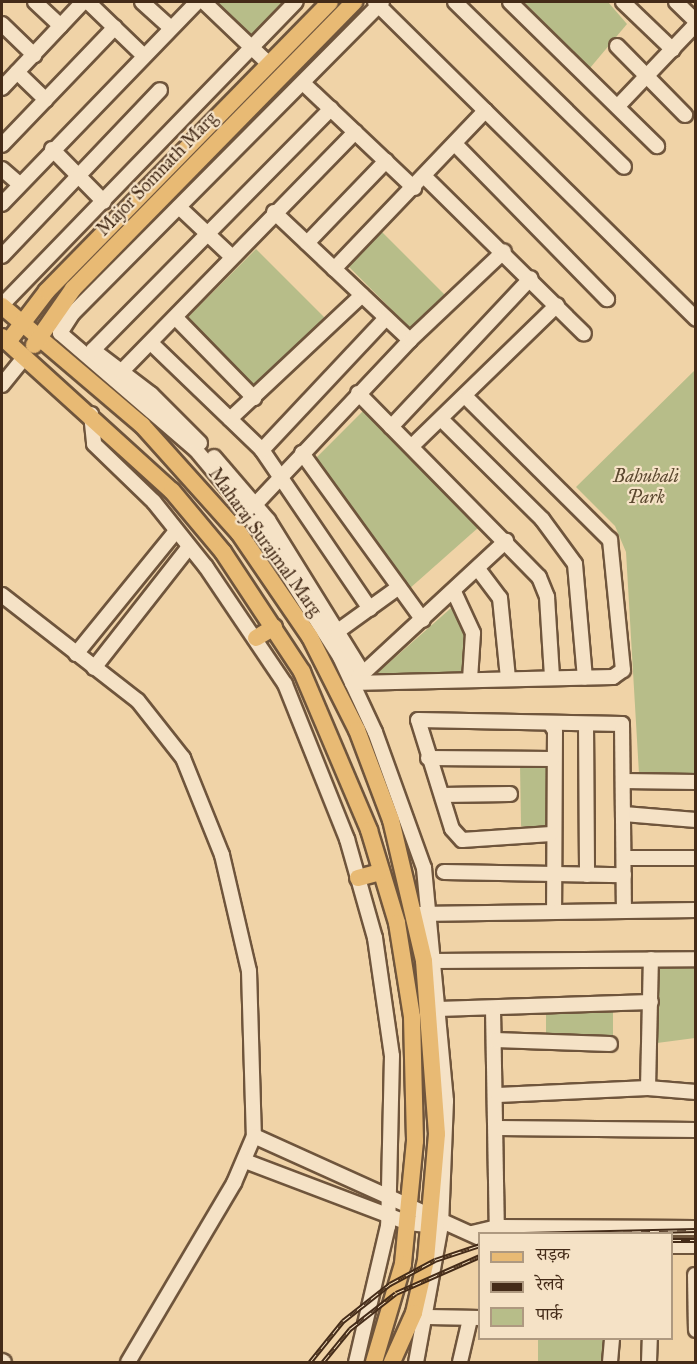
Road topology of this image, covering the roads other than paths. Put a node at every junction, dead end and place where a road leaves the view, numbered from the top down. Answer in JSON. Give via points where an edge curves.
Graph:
{"nodes":[{"id":1,"x":34,"y":2,"type":"edge"},
{"id":2,"x":83,"y":2,"type":"edge"},
{"id":3,"x":88,"y":2,"type":"edge"},
{"id":4,"x":142,"y":2,"type":"edge"},
{"id":5,"x":197,"y":2,"type":"edge"},
{"id":6,"x":204,"y":2,"type":"edge"},
{"id":7,"x":296,"y":2,"type":"edge"},
{"id":8,"x":330,"y":2,"type":"edge"},
{"id":9,"x":354,"y":2,"type":"edge"},
{"id":10,"x":455,"y":2,"type":"edge"},
{"id":11,"x":510,"y":2,"type":"edge"},
{"id":12,"x":623,"y":2,"type":"edge"},
{"id":13,"x":676,"y":2,"type":"edge"},
{"id":14,"x":378,"y":3,"type":"edge"},
{"id":15,"x":696,"y":22,"type":"edge"},
{"id":16,"x":2,"y":24,"type":"edge"},
{"id":17,"x":61,"y":26,"type":"junction"},
{"id":18,"x":115,"y":27,"type":"junction"},
{"id":19,"x":170,"y":27,"type":"junction"},
{"id":20,"x":251,"y":46,"type":"junction"},
{"id":21,"x":616,"y":46,"type":"dead end"},
{"id":22,"x":673,"y":50,"type":"junction"},
{"id":23,"x":34,"y":55,"type":"junction"},
{"id":24,"x":143,"y":56,"type":"junction"},
{"id":25,"x":269,"y":64,"type":"junction"},
{"id":26,"x":17,"y":72,"type":"junction"},
{"id":27,"x":649,"y":77,"type":"junction"},
{"id":28,"x":303,"y":82,"type":"junction"},
{"id":29,"x":2,"y":88,"type":"edge"},
{"id":30,"x":160,"y":90,"type":"dead end"},
{"id":31,"x":46,"y":100,"type":"junction"},
{"id":32,"x":618,"y":106,"type":"junction"},
{"id":33,"x":331,"y":110,"type":"junction"},
{"id":34,"x":485,"y":111,"type":"junction"},
{"id":35,"x":685,"y":115,"type":"dead end"},
{"id":36,"x":355,"y":132,"type":"junction"},
{"id":37,"x":2,"y":145,"type":"edge"},
{"id":38,"x":456,"y":145,"type":"junction"},
{"id":39,"x":657,"y":146,"type":"dead end"},
{"id":40,"x":52,"y":149,"type":"junction"},
{"id":41,"x":386,"y":161,"type":"junction"},
{"id":42,"x":624,"y":167,"type":"dead end"},
{"id":43,"x":2,"y":169,"type":"edge"},
{"id":44,"x":80,"y":176,"type":"junction"},
{"id":45,"x":425,"y":177,"type":"junction"},
{"id":46,"x":19,"y":184,"type":"junction"},
{"id":47,"x":414,"y":188,"type":"junction"},
{"id":48,"x":104,"y":202,"type":"junction"},
{"id":49,"x":2,"y":204,"type":"edge"},
{"id":50,"x":179,"y":207,"type":"junction"},
{"id":51,"x":274,"y":212,"type":"junction"},
{"id":52,"x":206,"y":232,"type":"junction"},
{"id":53,"x":64,"y":241,"type":"junction"},
{"id":54,"x":307,"y":243,"type":"junction"},
{"id":55,"x":504,"y":251,"type":"junction"},
{"id":56,"x":2,"y":256,"type":"edge"},
{"id":57,"x":81,"y":256,"type":"junction"},
{"id":58,"x":231,"y":256,"type":"junction"},
{"id":59,"x":334,"y":268,"type":"junction"},
{"id":60,"x":531,"y":278,"type":"junction"},
{"id":61,"x":362,"y":296,"type":"junction"},
{"id":62,"x":607,"y":299,"type":"dead end"},
{"id":63,"x":557,"y":305,"type":"junction"},
{"id":64,"x":2,"y":306,"type":"edge"},
{"id":65,"x":176,"y":318,"type":"junction"},
{"id":66,"x":386,"y":318,"type":"junction"},
{"id":67,"x":696,"y":319,"type":"edge"},
{"id":68,"x":24,"y":324,"type":"junction"},
{"id":69,"x":584,"y":334,"type":"dead end"},
{"id":70,"x":40,"y":338,"type":"junction"},
{"id":71,"x":410,"y":340,"type":"junction"},
{"id":72,"x":4,"y":343,"type":"edge"},
{"id":73,"x":151,"y":343,"type":"junction"},
{"id":74,"x":25,"y":357,"type":"junction"},
{"id":75,"x":122,"y":371,"type":"junction"},
{"id":76,"x":2,"y":386,"type":"edge"},
{"id":77,"x":358,"y":393,"type":"junction"},
{"id":78,"x":254,"y":398,"type":"junction"},
{"id":79,"x":467,"y":398,"type":"junction"},
{"id":80,"x":91,"y":414,"type":"junction"},
{"id":81,"x":230,"y":419,"type":"junction"},
{"id":82,"x":442,"y":420,"type":"junction"},
{"id":83,"x":391,"y":427,"type":"junction"},
{"id":84,"x":412,"y":446,"type":"junction"},
{"id":85,"x":262,"y":450,"type":"junction"},
{"id":86,"x":302,"y":453,"type":"junction"},
{"id":87,"x":280,"y":475,"type":"junction"},
{"id":88,"x":250,"y":507,"type":"junction"},
{"id":89,"x":234,"y":527,"type":"junction"},
{"id":90,"x":176,"y":531,"type":"junction"},
{"id":91,"x":506,"y":541,"type":"junction"},
{"id":92,"x":189,"y":547,"type":"junction"},
{"id":93,"x":478,"y":569,"type":"junction"},
{"id":94,"x":399,"y":587,"type":"junction"},
{"id":95,"x":455,"y":594,"type":"junction"},
{"id":96,"x":2,"y":595,"type":"edge"},
{"id":97,"x":370,"y":609,"type":"junction"},
{"id":98,"x":423,"y":620,"type":"junction"},
{"id":99,"x":274,"y":627,"type":"junction"},
{"id":100,"x":338,"y":631,"type":"junction"},
{"id":101,"x":256,"y":638,"type":"junction"},
{"id":102,"x":76,"y":654,"type":"junction"},
{"id":103,"x":94,"y":668,"type":"junction"},
{"id":104,"x":363,"y":674,"type":"junction"},
{"id":105,"x":552,"y":677,"type":"junction"},
{"id":106,"x":508,"y":678,"type":"junction"},
{"id":107,"x":585,"y":678,"type":"junction"},
{"id":108,"x":470,"y":679,"type":"junction"},
{"id":109,"x":345,"y":687,"type":"junction"},
{"id":110,"x":550,"y":723,"type":"junction"},
{"id":111,"x":586,"y":724,"type":"junction"},
{"id":112,"x":428,"y":758,"type":"junction"},
{"id":113,"x":552,"y":759,"type":"junction"},
{"id":114,"x":623,"y":781,"type":"junction"},
{"id":115,"x":696,"y":782,"type":"edge"},
{"id":116,"x":510,"y":794,"type":"dead end"},
{"id":117,"x":442,"y":795,"type":"junction"},
{"id":118,"x":624,"y":814,"type":"junction"},
{"id":119,"x":696,"y":820,"type":"edge"},
{"id":120,"x":551,"y":834,"type":"junction"},
{"id":121,"x":625,"y":858,"type":"junction"},
{"id":122,"x":696,"y":858,"type":"edge"},
{"id":123,"x":381,"y":872,"type":"junction"},
{"id":124,"x":444,"y":872,"type":"dead end"},
{"id":125,"x":552,"y":874,"type":"junction"},
{"id":126,"x":624,"y":874,"type":"junction"},
{"id":127,"x":587,"y":876,"type":"junction"},
{"id":128,"x":358,"y":878,"type":"junction"},
{"id":129,"x":554,"y":910,"type":"junction"},
{"id":130,"x":696,"y":910,"type":"edge"},
{"id":131,"x":624,"y":911,"type":"junction"},
{"id":132,"x":422,"y":914,"type":"junction"},
{"id":133,"x":651,"y":959,"type":"junction"},
{"id":134,"x":696,"y":959,"type":"edge"},
{"id":135,"x":432,"y":961,"type":"junction"},
{"id":136,"x":651,"y":1002,"type":"junction"},
{"id":137,"x":438,"y":1009,"type":"junction"},
{"id":138,"x":493,"y":1010,"type":"junction"},
{"id":139,"x":495,"y":1040,"type":"junction"},
{"id":140,"x":610,"y":1044,"type":"dead end"},
{"id":141,"x":648,"y":1088,"type":"junction"},
{"id":142,"x":696,"y":1092,"type":"edge"},
{"id":143,"x":498,"y":1095,"type":"junction"},
{"id":144,"x":498,"y":1128,"type":"junction"},
{"id":145,"x":696,"y":1130,"type":"edge"},
{"id":146,"x":254,"y":1136,"type":"junction"},
{"id":147,"x":245,"y":1161,"type":"junction"},
{"id":148,"x":389,"y":1199,"type":"junction"},
{"id":149,"x":388,"y":1216,"type":"junction"},
{"id":150,"x":409,"y":1216,"type":"junction"},
{"id":151,"x":434,"y":1224,"type":"junction"},
{"id":152,"x":696,"y":1228,"type":"edge"},
{"id":153,"x":497,"y":1230,"type":"edge"},
{"id":154,"x":656,"y":1230,"type":"edge"},
{"id":155,"x":476,"y":1236,"type":"edge"},
{"id":156,"x":673,"y":1246,"type":"edge"},
{"id":157,"x":696,"y":1246,"type":"edge"},
{"id":158,"x":695,"y":1275,"type":"edge"},
{"id":159,"x":428,"y":1317,"type":"junction"},
{"id":160,"x":475,"y":1319,"type":"edge"},
{"id":161,"x":696,"y":1330,"type":"edge"},
{"id":162,"x":612,"y":1340,"type":"edge"},
{"id":163,"x":650,"y":1340,"type":"edge"},
{"id":164,"x":128,"y":1362,"type":"edge"},
{"id":165,"x":356,"y":1362,"type":"edge"},
{"id":166,"x":374,"y":1362,"type":"edge"},
{"id":167,"x":392,"y":1362,"type":"edge"},
{"id":168,"x":416,"y":1362,"type":"edge"},
{"id":169,"x":460,"y":1362,"type":"edge"},
{"id":170,"x":610,"y":1362,"type":"edge"},
{"id":171,"x":650,"y":1362,"type":"edge"}],
"edges":[{"from":1,"to":17,"type":"street"},
{"from":2,"to":17,"type":"street"},
{"from":3,"to":18,"type":"street"},
{"from":4,"to":19,"type":"street"},
{"from":5,"to":19,"type":"street"},
{"from":6,"to":20,"type":"street"},
{"from":7,"to":20,"type":"street"},
{"from":8,"to":25,"type":"main road","name":"Major Somnath Marg"},
{"from":9,"to":70,"type":"main road","name":"Major Somnath Marg","via":[[73,289]]},
{"from":10,"to":42,"type":"street"},
{"from":11,"to":32,"type":"street"},
{"from":12,"to":22,"type":"street"},
{"from":13,"to":15,"type":"street"},
{"from":14,"to":28,"type":"street"},
{"from":14,"to":34,"type":"street"},
{"from":15,"to":22,"type":"street"},
{"from":16,"to":23,"type":"street"},
{"from":17,"to":23,"type":"street"},
{"from":18,"to":24,"type":"street"},
{"from":18,"to":31,"type":"street"},
{"from":19,"to":24,"type":"street"},
{"from":20,"to":25,"type":"street"},
{"from":20,"to":48,"type":"street"},
{"from":21,"to":27,"type":"street"},
{"from":22,"to":27,"type":"street"},
{"from":23,"to":26,"type":"street"},
{"from":24,"to":40,"type":"street"},
{"from":25,"to":57,"type":"main road","name":"Major Somnath Marg"},
{"from":26,"to":29,"type":"street"},
{"from":26,"to":31,"type":"street"},
{"from":27,"to":32,"type":"street"},
{"from":27,"to":35,"type":"street"},
{"from":28,"to":33,"type":"street"},
{"from":28,"to":50,"type":"street"},
{"from":30,"to":44,"type":"street"},
{"from":31,"to":37,"type":"street"},
{"from":32,"to":39,"type":"street"},
{"from":33,"to":36,"type":"street"},
{"from":33,"to":52,"type":"street"},
{"from":34,"to":38,"type":"street"},
{"from":34,"to":67,"type":"street"},
{"from":36,"to":41,"type":"street"},
{"from":36,"to":51,"type":"street"},
{"from":38,"to":45,"type":"street"},
{"from":38,"to":62,"type":"street"},
{"from":40,"to":44,"type":"street"},
{"from":40,"to":46,"type":"street"},
{"from":41,"to":47,"type":"street"},
{"from":41,"to":54,"type":"street"},
{"from":43,"to":46,"type":"street"},
{"from":44,"to":48,"type":"street"},
{"from":44,"to":56,"type":"street"},
{"from":45,"to":47,"type":"street"},
{"from":45,"to":55,"type":"street"},
{"from":46,"to":49,"type":"street"},
{"from":47,"to":59,"type":"street"},
{"from":48,"to":53,"type":"street"},
{"from":50,"to":52,"type":"street"},
{"from":50,"to":88,"type":"street","via":[[73,313],[60,333],[196,450]]},
{"from":51,"to":54,"type":"street"},
{"from":51,"to":58,"type":"street"},
{"from":52,"to":58,"type":"street"},
{"from":52,"to":75,"type":"street","via":[[93,350]]},
{"from":53,"to":57,"type":"street"},
{"from":53,"to":64,"type":"street"},
{"from":54,"to":59,"type":"street"},
{"from":55,"to":60,"type":"street"},
{"from":55,"to":71,"type":"street"},
{"from":57,"to":68,"type":"main road","name":"Major Somnath Marg"},
{"from":58,"to":65,"type":"street"},
{"from":59,"to":61,"type":"street"},
{"from":60,"to":63,"type":"street"},
{"from":60,"to":83,"type":"street"},
{"from":61,"to":66,"type":"street"},
{"from":61,"to":78,"type":"street"},
{"from":63,"to":69,"type":"street"},
{"from":63,"to":79,"type":"street"},
{"from":64,"to":68,"type":"main road","name":"Maharaj Surajmal Marg"},
{"from":65,"to":73,"type":"street"},
{"from":65,"to":78,"type":"street"},
{"from":66,"to":71,"type":"street"},
{"from":66,"to":85,"type":"street"},
{"from":68,"to":70,"type":"main road","name":"Maharaj Surajmal Marg"},
{"from":68,"to":72,"type":"main road","name":"Major Somnath Marg"},
{"from":70,"to":74,"type":"main road","name":"Major Somnath Marg"},
{"from":70,"to":89,"type":"main road","name":"Maharaj Surajmal Marg","via":[[142,425]]},
{"from":71,"to":77,"type":"street"},
{"from":72,"to":74,"type":"main road"},
{"from":73,"to":75,"type":"street"},
{"from":73,"to":81,"type":"street"},
{"from":74,"to":76,"type":"street","name":"Major Somnath Marg"},
{"from":74,"to":80,"type":"main road"},
{"from":75,"to":88,"type":"street","via":[[191,434]]},
{"from":77,"to":83,"type":"street"},
{"from":77,"to":86,"type":"street"},
{"from":78,"to":81,"type":"street"},
{"from":79,"to":82,"type":"street"},
{"from":79,"to":107,"type":"street","via":[[584,509],[613,545],[625,664],[613,677]]},
{"from":80,"to":90,"type":"street","via":[[94,444]]},
{"from":80,"to":99,"type":"main road","via":[[172,491],[223,552]]},
{"from":81,"to":85,"type":"street"},
{"from":82,"to":84,"type":"street"},
{"from":82,"to":107,"type":"street","via":[[542,519],[571,556],[578,576]]},
{"from":83,"to":84,"type":"street"},
{"from":84,"to":91,"type":"street"},
{"from":85,"to":87,"type":"street"},
{"from":86,"to":87,"type":"street"},
{"from":86,"to":94,"type":"street"},
{"from":87,"to":88,"type":"street"},
{"from":87,"to":97,"type":"street"},
{"from":88,"to":89,"type":"street"},
{"from":88,"to":100,"type":"street"},
{"from":88,"to":109,"type":"street"},
{"from":89,"to":109,"type":"main road","name":"Maharaj Surajmal Marg","via":[[279,586]]},
{"from":90,"to":92,"type":"street"},
{"from":90,"to":102,"type":"street"},
{"from":91,"to":93,"type":"street"},
{"from":91,"to":105,"type":"street","via":[[544,587]]},
{"from":92,"to":101,"type":"street"},
{"from":92,"to":103,"type":"street"},
{"from":93,"to":95,"type":"street"},
{"from":93,"to":106,"type":"street","via":[[500,598]]},
{"from":94,"to":97,"type":"street"},
{"from":94,"to":98,"type":"street"},
{"from":95,"to":98,"type":"street"},
{"from":95,"to":108,"type":"street","via":[[473,633]]},
{"from":96,"to":102,"type":"street"},
{"from":97,"to":100,"type":"street"},
{"from":98,"to":104,"type":"street"},
{"from":99,"to":101,"type":"main road"},
{"from":99,"to":123,"type":"main road","via":[[333,738]]},
{"from":100,"to":104,"type":"street"},
{"from":101,"to":128,"type":"street","via":[[288,690],[323,768]]},
{"from":102,"to":103,"type":"street"},
{"from":103,"to":146,"type":"street","via":[[138,701],[183,758],[222,855],[253,1000]]},
{"from":104,"to":109,"type":"street"},
{"from":105,"to":106,"type":"street"},
{"from":105,"to":107,"type":"street"},
{"from":106,"to":108,"type":"street"},
{"from":108,"to":109,"type":"street"},
{"from":109,"to":132,"type":"main road","name":"Maharaj Surajmal Marg"},
{"from":110,"to":111,"type":"street"},
{"from":110,"to":112,"type":"street","via":[[418,720]]},
{"from":110,"to":113,"type":"street","via":[[555,731]]},
{"from":111,"to":114,"type":"street","via":[[622,724]]},
{"from":111,"to":127,"type":"street"},
{"from":112,"to":113,"type":"street"},
{"from":112,"to":117,"type":"street"},
{"from":113,"to":120,"type":"street"},
{"from":114,"to":115,"type":"street"},
{"from":114,"to":118,"type":"street"},
{"from":116,"to":117,"type":"street"},
{"from":117,"to":120,"type":"street","via":[[452,829],[462,840]]},
{"from":118,"to":119,"type":"street"},
{"from":118,"to":121,"type":"street"},
{"from":120,"to":125,"type":"street"},
{"from":121,"to":122,"type":"street"},
{"from":121,"to":126,"type":"street"},
{"from":123,"to":128,"type":"main road"},
{"from":123,"to":150,"type":"main road","via":[[397,923],[412,1017]]},
{"from":124,"to":125,"type":"street"},
{"from":125,"to":127,"type":"street"},
{"from":125,"to":129,"type":"street"},
{"from":126,"to":127,"type":"street"},
{"from":126,"to":131,"type":"street"},
{"from":128,"to":148,"type":"street","via":[[375,938],[392,1056]]},
{"from":129,"to":131,"type":"street"},
{"from":129,"to":132,"type":"street"},
{"from":130,"to":131,"type":"street"},
{"from":132,"to":135,"type":"street"},
{"from":132,"to":151,"type":"main road","name":"Maharaj Surajmal Marg","via":[[437,1134]]},
{"from":133,"to":134,"type":"street"},
{"from":133,"to":135,"type":"street"},
{"from":133,"to":136,"type":"street"},
{"from":135,"to":137,"type":"street"},
{"from":136,"to":138,"type":"street"},
{"from":136,"to":141,"type":"street"},
{"from":137,"to":138,"type":"street"},
{"from":137,"to":151,"type":"street","via":[[446,1101]]},
{"from":138,"to":139,"type":"street"},
{"from":139,"to":140,"type":"street"},
{"from":139,"to":143,"type":"street"},
{"from":141,"to":142,"type":"street"},
{"from":141,"to":143,"type":"street"},
{"from":143,"to":144,"type":"street"},
{"from":144,"to":145,"type":"street"},
{"from":144,"to":153,"type":"street"},
{"from":146,"to":147,"type":"street"},
{"from":146,"to":148,"type":"street"},
{"from":147,"to":149,"type":"street"},
{"from":147,"to":164,"type":"street"},
{"from":148,"to":149,"type":"street"},
{"from":148,"to":150,"type":"street"},
{"from":149,"to":150,"type":"street"},
{"from":149,"to":165,"type":"street","via":[[381,1271]]},
{"from":150,"to":151,"type":"street"},
{"from":150,"to":166,"type":"main road","via":[[403,1264]]},
{"from":151,"to":155,"type":"street"},
{"from":151,"to":159,"type":"street"},
{"from":151,"to":167,"type":"main road","name":"Maharaj Surajmal Marg","via":[[414,1313]]},
{"from":152,"to":154,"type":"street"},
{"from":153,"to":154,"type":"street"},
{"from":156,"to":157,"type":"street"},
{"from":158,"to":161,"type":"street"},
{"from":159,"to":160,"type":"street"},
{"from":159,"to":168,"type":"street"},
{"from":160,"to":169,"type":"street"},
{"from":162,"to":170,"type":"street"},
{"from":163,"to":171,"type":"street"}]}
